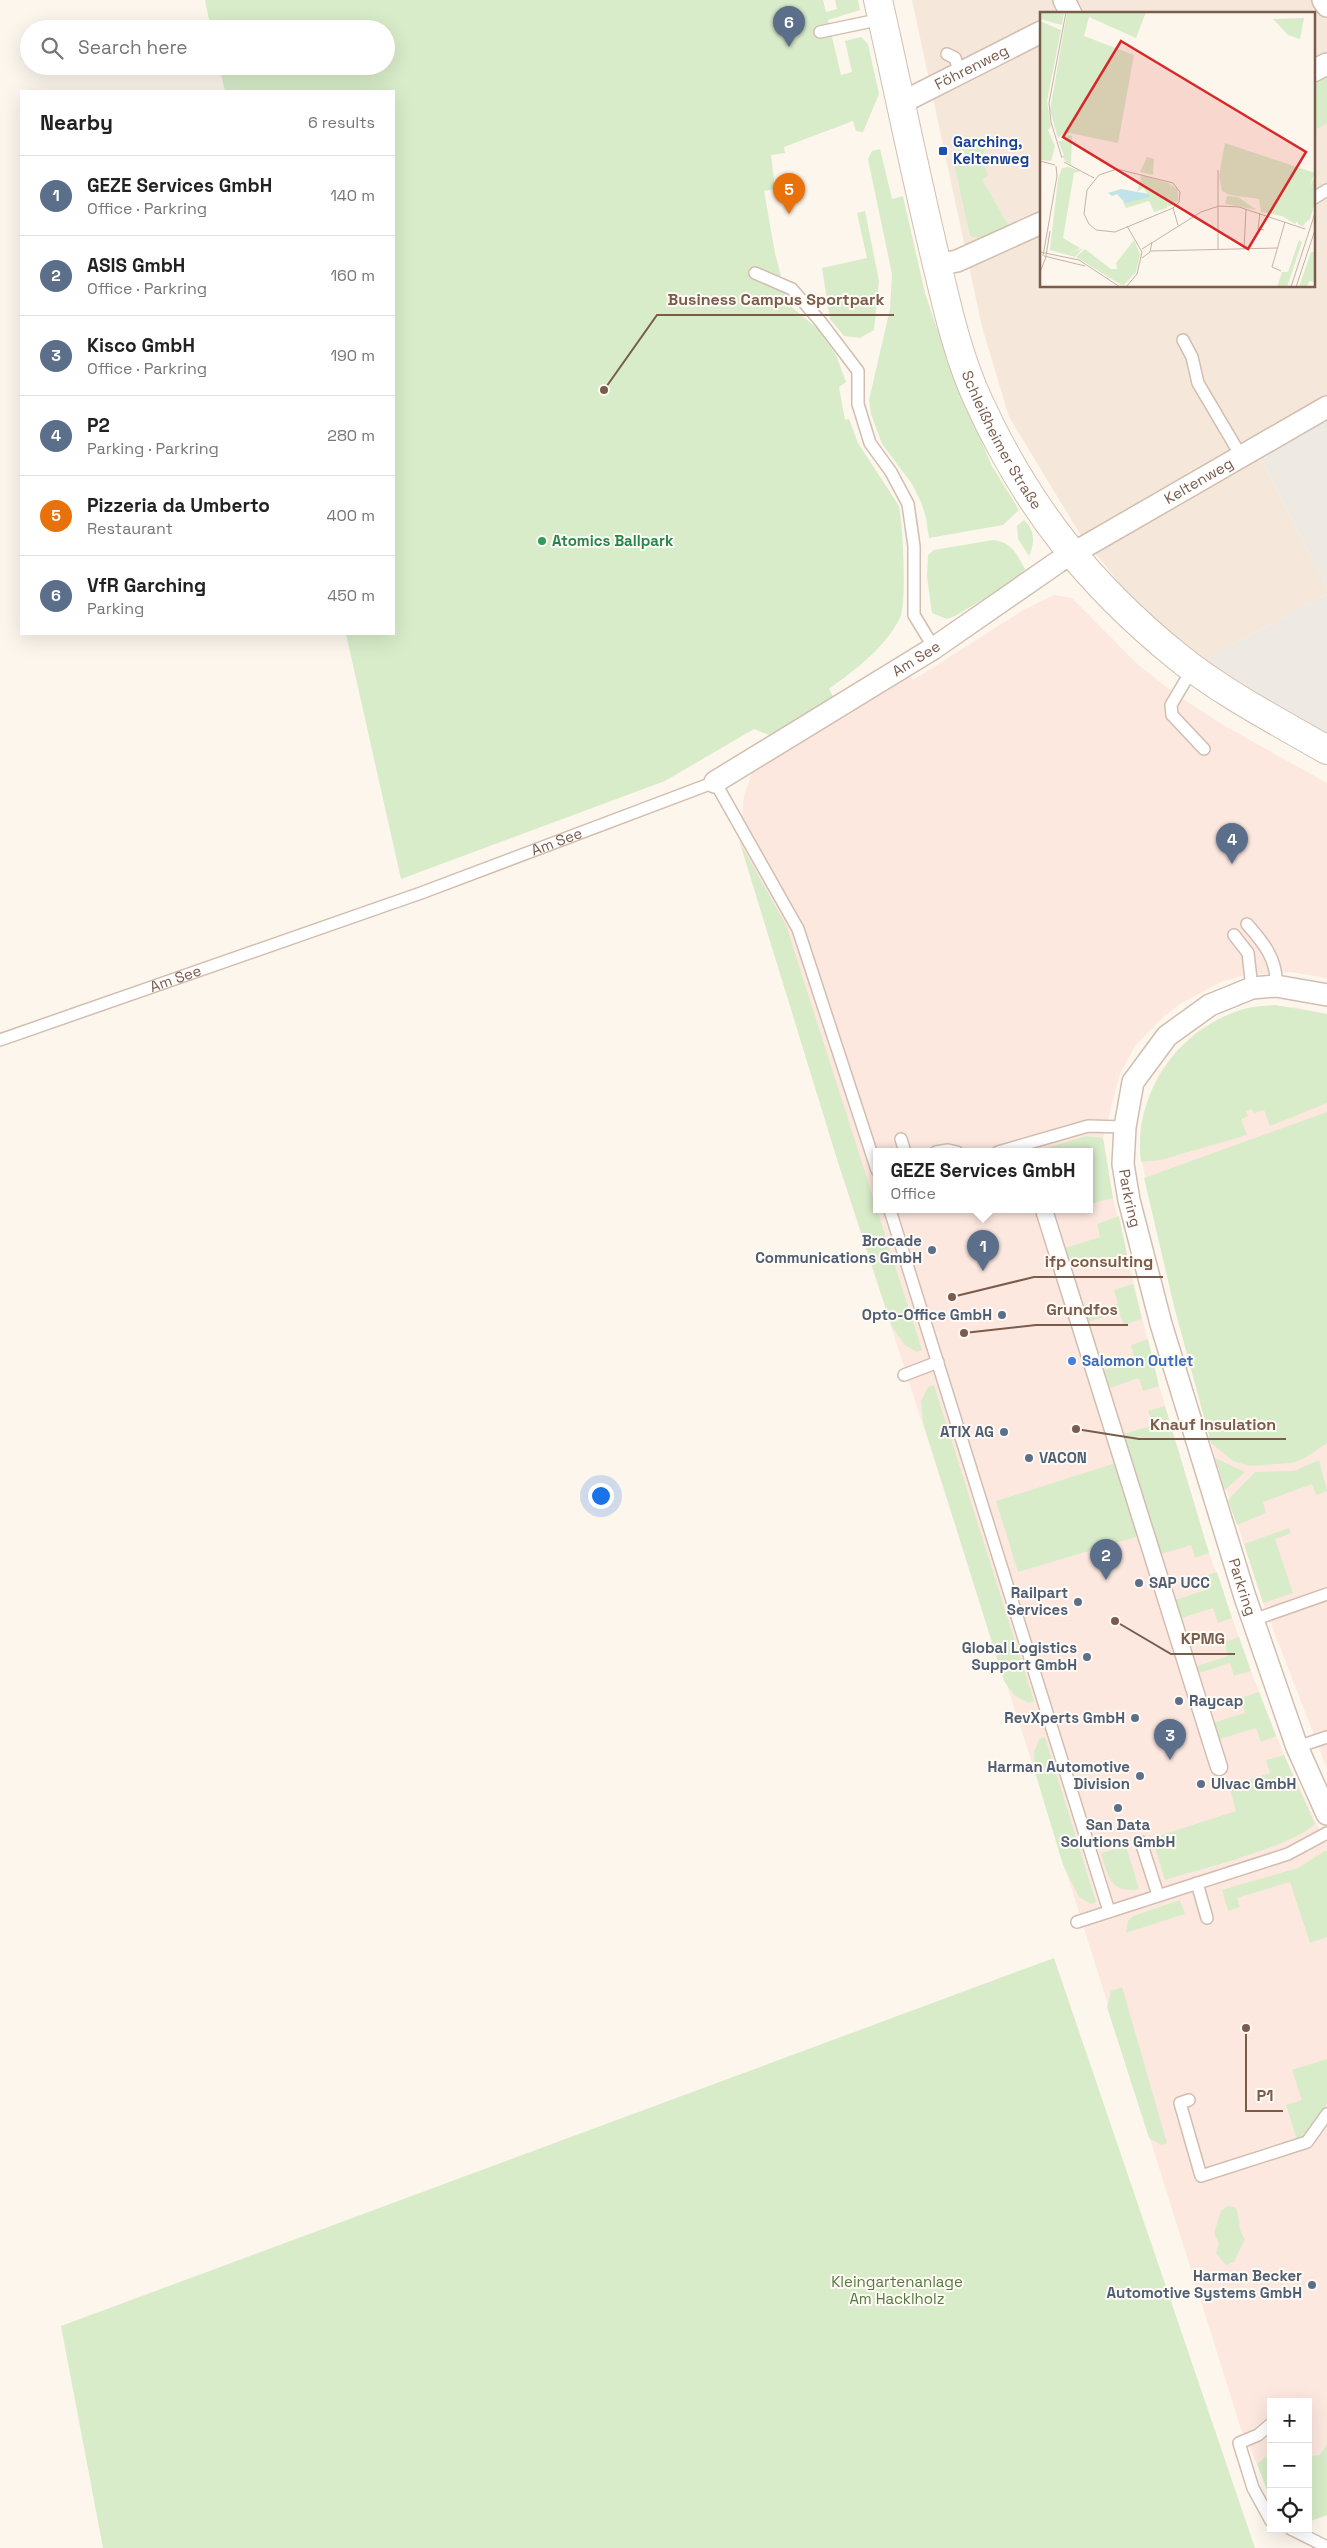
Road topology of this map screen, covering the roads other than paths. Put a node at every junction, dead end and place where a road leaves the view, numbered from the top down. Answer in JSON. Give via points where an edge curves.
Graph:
{"nodes":[{"id":1,"x":1064,"y":0,"type":"edge"},
{"id":2,"x":1323,"y":0,"type":"edge"},
{"id":3,"x":1327,"y":6,"type":"edge"},
{"id":4,"x":880,"y":10,"type":"edge"},
{"id":5,"x":1070,"y":12,"type":"edge"},
{"id":6,"x":820,"y":32,"type":"dead end"},
{"id":7,"x":1040,"y":33,"type":"edge"},
{"id":8,"x":947,"y":54,"type":"dead end"},
{"id":9,"x":1327,"y":64,"type":"edge"},
{"id":10,"x":1314,"y":71,"type":"edge"},
{"id":11,"x":960,"y":74,"type":"junction"},
{"id":12,"x":901,"y":103,"type":"junction"},
{"id":13,"x":1327,"y":190,"type":"edge"},
{"id":14,"x":1314,"y":198,"type":"edge"},
{"id":15,"x":1040,"y":223,"type":"edge"},
{"id":16,"x":937,"y":265,"type":"junction"},
{"id":17,"x":754,"y":273,"type":"dead end"},
{"id":18,"x":1183,"y":340,"type":"dead end"},
{"id":19,"x":1327,"y":408,"type":"edge"},
{"id":20,"x":1241,"y":456,"type":"junction"},
{"id":21,"x":1070,"y":554,"type":"junction"},
{"id":22,"x":934,"y":648,"type":"junction"},
{"id":23,"x":1193,"y":668,"type":"junction"},
{"id":24,"x":1204,"y":749,"type":"dead end"},
{"id":25,"x":1327,"y":750,"type":"edge"},
{"id":26,"x":715,"y":782,"type":"junction"},
{"id":27,"x":1247,"y":924,"type":"dead end"},
{"id":28,"x":1234,"y":935,"type":"dead end"},
{"id":29,"x":1276,"y":986,"type":"junction"},
{"id":30,"x":1252,"y":988,"type":"junction"},
{"id":31,"x":1327,"y":995,"type":"edge"},
{"id":32,"x":0,"y":1040,"type":"edge"},
{"id":33,"x":1125,"y":1127,"type":"junction"},
{"id":34,"x":901,"y":1139,"type":"dead end"},
{"id":35,"x":904,"y":1148,"type":"edge"},
{"id":36,"x":1012,"y":1148,"type":"edge"},
{"id":37,"x":873,"y":1158,"type":"edge"},
{"id":38,"x":891,"y":1213,"type":"edge"},
{"id":39,"x":1045,"y":1213,"type":"edge"},
{"id":40,"x":938,"y":1362,"type":"junction"},
{"id":41,"x":904,"y":1375,"type":"dead end"},
{"id":42,"x":1327,"y":1594,"type":"edge"},
{"id":43,"x":1253,"y":1620,"type":"junction"},
{"id":44,"x":1327,"y":1737,"type":"edge"},
{"id":45,"x":1296,"y":1747,"type":"junction"},
{"id":46,"x":1219,"y":1767,"type":"dead end"},
{"id":47,"x":1327,"y":1814,"type":"edge"},
{"id":48,"x":1327,"y":1833,"type":"edge"},
{"id":49,"x":1141,"y":1842,"type":"dead end"},
{"id":50,"x":1197,"y":1883,"type":"junction"},
{"id":51,"x":1158,"y":1896,"type":"junction"},
{"id":52,"x":1109,"y":1911,"type":"junction"},
{"id":53,"x":1206,"y":1918,"type":"dead end"},
{"id":54,"x":1077,"y":1922,"type":"dead end"},
{"id":55,"x":1189,"y":2100,"type":"dead end"},
{"id":56,"x":1327,"y":2114,"type":"edge"},
{"id":57,"x":1267,"y":2427,"type":"edge"},
{"id":58,"x":1267,"y":2513,"type":"edge"},
{"id":59,"x":1299,"y":2533,"type":"edge"},
{"id":60,"x":1327,"y":2547,"type":"edge"}],
"edges":[{"from":1,"to":5,"type":"street"},
{"from":2,"to":3,"type":"street"},
{"from":4,"to":6,"type":"lane"},
{"from":4,"to":12,"type":"street","name":"Schleißheimer Straße"},
{"from":7,"to":11,"type":"street","name":"Föhrenweg"},
{"from":8,"to":11,"type":"lane","via":[[955,58]]},
{"from":9,"to":10,"type":"street"},
{"from":11,"to":12,"type":"street","name":"Föhrenweg"},
{"from":12,"to":16,"type":"street","name":"Schleißheimer Straße"},
{"from":13,"to":14,"type":"lane"},
{"from":15,"to":16,"type":"street","via":[[957,262]]},
{"from":16,"to":21,"type":"street","name":"Schleißheimer Straße","via":[[959,349],[978,400],[1005,456],[1035,506]]},
{"from":17,"to":22,"type":"lane","via":[[792,289],[858,371],[858,404],[870,443],[908,504],[914,546],[914,615]]},
{"from":18,"to":20,"type":"lane","via":[[1192,357],[1198,383]]},
{"from":19,"to":20,"type":"street","name":"Keltenweg"},
{"from":20,"to":21,"type":"street","name":"Keltenweg"},
{"from":21,"to":22,"type":"street","name":"Am See"},
{"from":21,"to":23,"type":"street","name":"Schleißheimer Straße","via":[[1116,603]]},
{"from":22,"to":26,"type":"street","name":"Am See"},
{"from":23,"to":24,"type":"lane","via":[[1171,705],[1172,715]]},
{"from":23,"to":25,"type":"street","name":"Schleißheimer Straße","via":[[1248,705]]},
{"from":26,"to":32,"type":"lane","name":"Am See","via":[[420,893]]},
{"from":26,"to":37,"type":"lane","via":[[798,929]]},
{"from":27,"to":29,"type":"lane","via":[[1272,957]]},
{"from":28,"to":30,"type":"lane","via":[[1248,953]]},
{"from":29,"to":30,"type":"street","name":"Parkring"},
{"from":29,"to":31,"type":"street","name":"Parkring"},
{"from":30,"to":33,"type":"street","name":"Parkring","via":[[1210,1005],[1167,1036],[1133,1082]]},
{"from":33,"to":36,"type":"lane","via":[[1088,1126]]},
{"from":33,"to":43,"type":"street","name":"Parkring","via":[[1123,1164],[1146,1269],[1179,1387]]},
{"from":34,"to":35,"type":"lane"},
{"from":38,"to":40,"type":"lane"},
{"from":39,"to":46,"type":"street"},
{"from":40,"to":41,"type":"lane"},
{"from":40,"to":52,"type":"lane"},
{"from":42,"to":43,"type":"lane"},
{"from":43,"to":45,"type":"street","name":"Parkring"},
{"from":44,"to":45,"type":"lane"},
{"from":45,"to":47,"type":"street","name":"Parkring"},
{"from":48,"to":50,"type":"lane","via":[[1288,1854]]},
{"from":49,"to":51,"type":"lane"},
{"from":50,"to":51,"type":"lane"},
{"from":50,"to":53,"type":"lane"},
{"from":51,"to":52,"type":"lane"},
{"from":52,"to":54,"type":"lane"},
{"from":55,"to":56,"type":"lane","via":[[1180,2103],[1201,2176],[1307,2142]]},
{"from":57,"to":58,"type":"lane","via":[[1258,2435],[1239,2442],[1254,2488]]},
{"from":59,"to":60,"type":"lane"}]}
